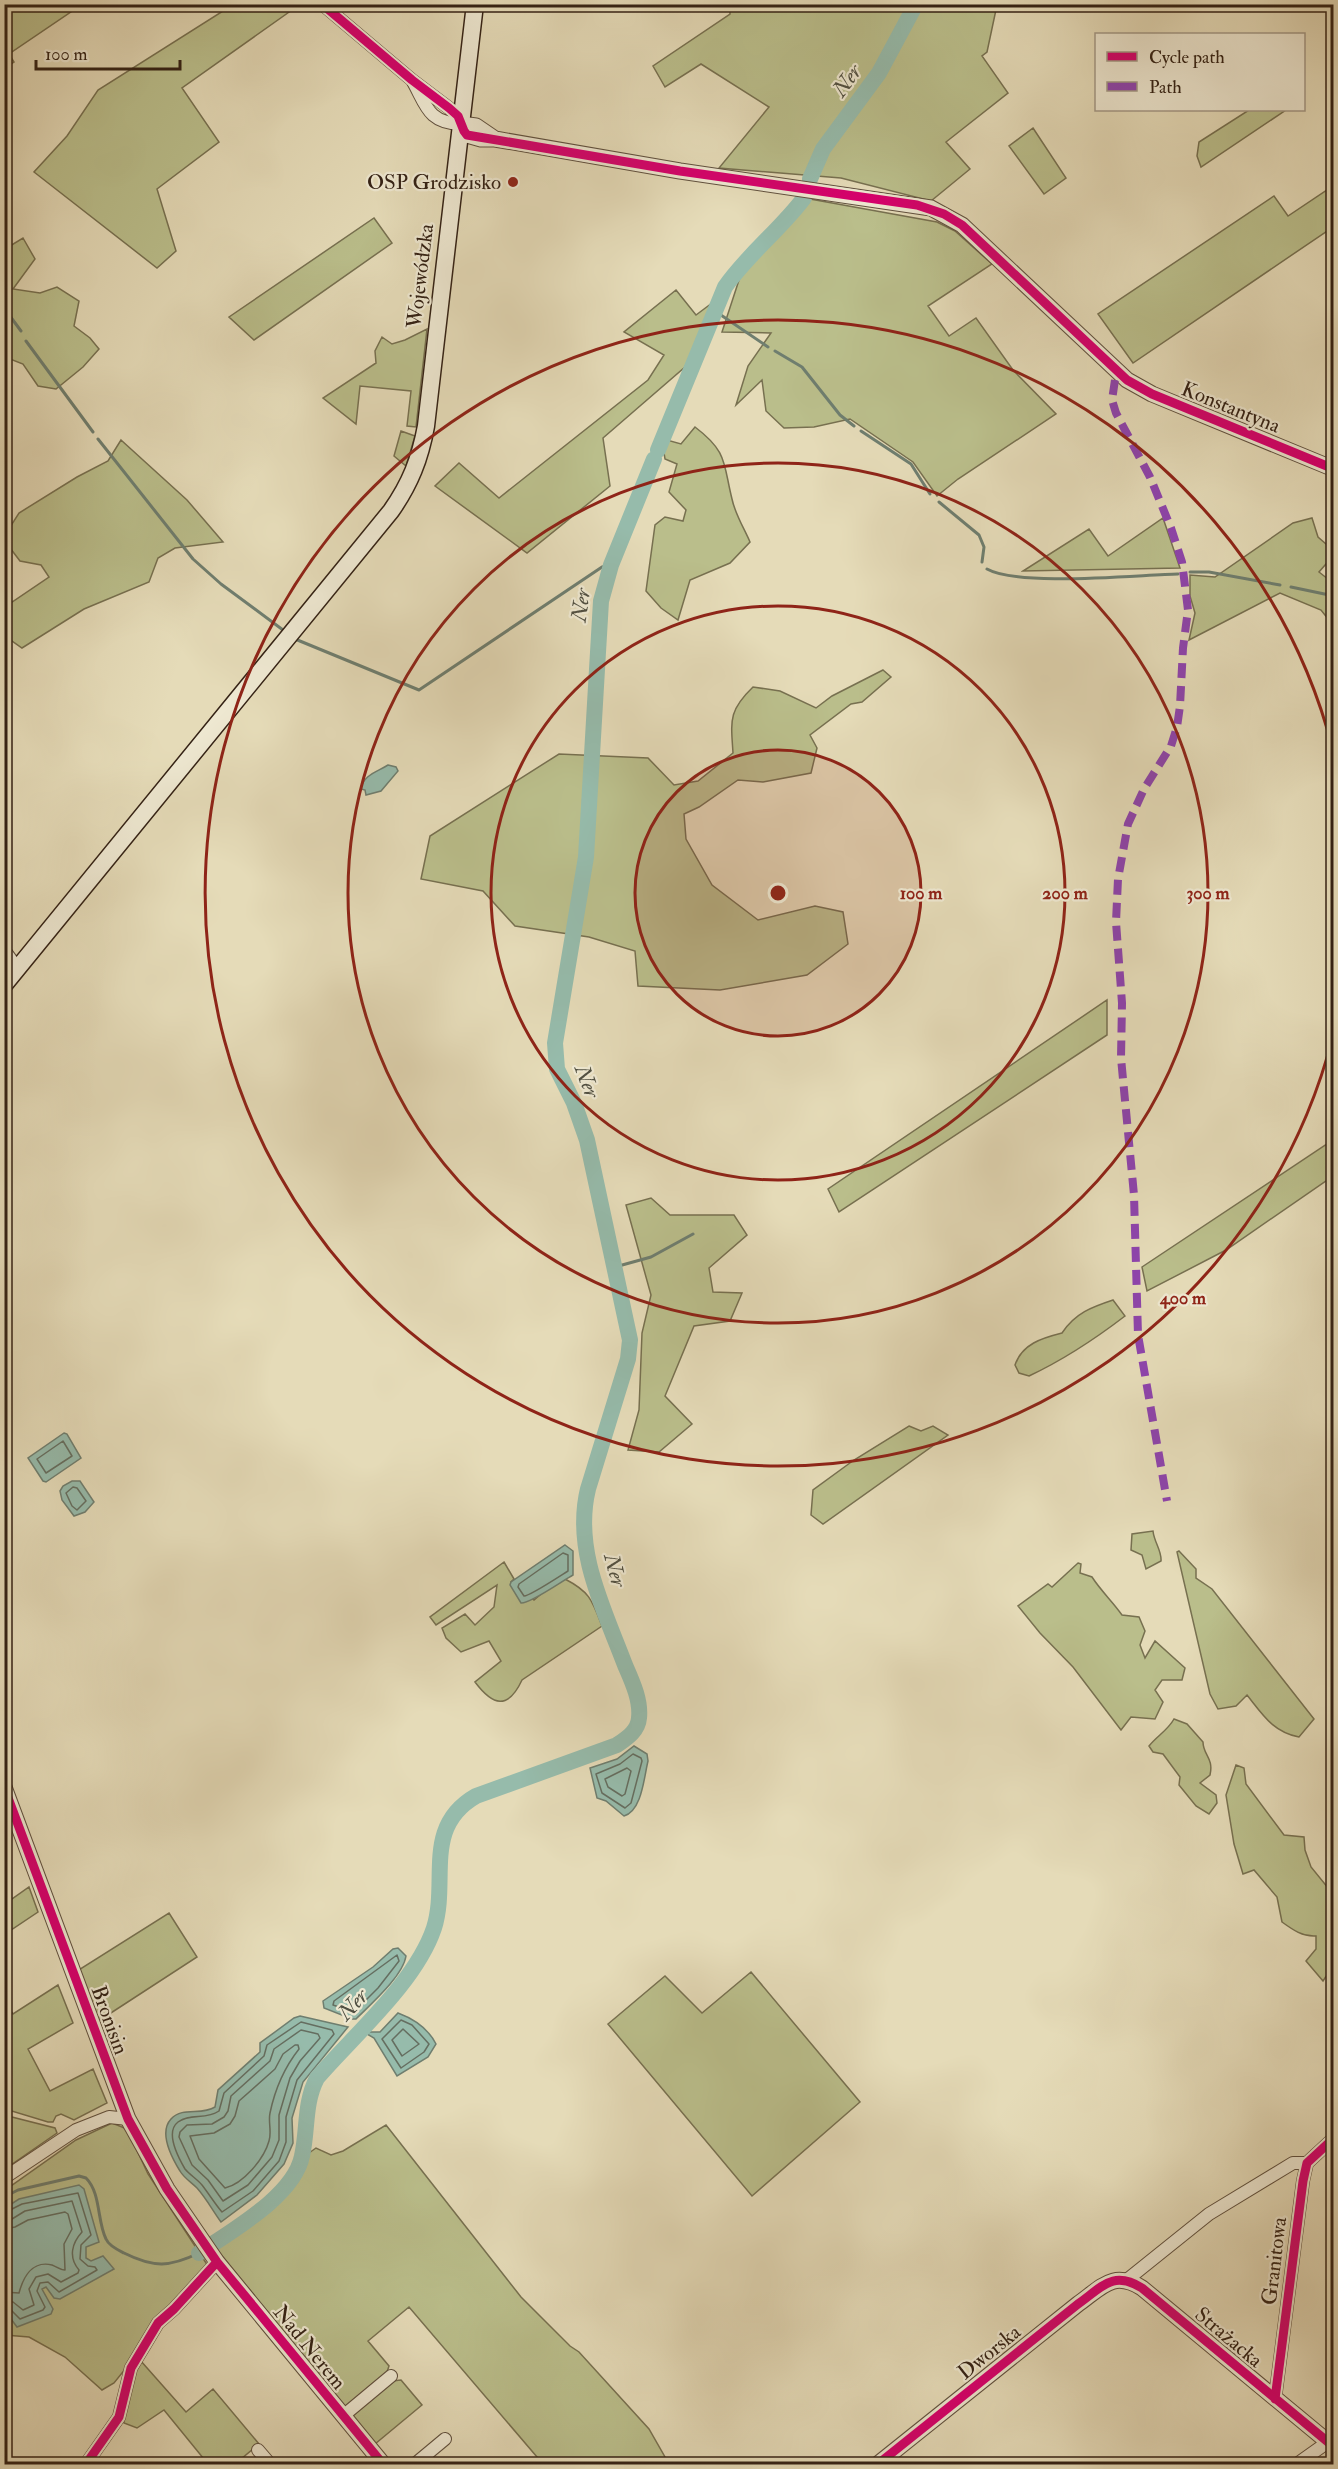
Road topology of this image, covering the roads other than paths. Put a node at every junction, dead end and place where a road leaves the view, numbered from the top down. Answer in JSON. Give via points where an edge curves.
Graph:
{"nodes":[{"id":1,"x":321,"y":4,"type":"edge"},
{"id":2,"x":475,"y":4,"type":"edge"},
{"id":3,"x":461,"y":124,"type":"junction"},
{"id":4,"x":1334,"y":469,"type":"edge"},
{"id":5,"x":4,"y":950,"type":"edge"},
{"id":6,"x":18,"y":969,"type":"junction"},
{"id":7,"x":4,"y":985,"type":"edge"},
{"id":8,"x":4,"y":1788,"type":"edge"},
{"id":9,"x":128,"y":2119,"type":"junction"},
{"id":10,"x":1334,"y":2138,"type":"edge"},
{"id":11,"x":1308,"y":2163,"type":"junction"},
{"id":12,"x":4,"y":2178,"type":"edge"},
{"id":13,"x":210,"y":2252,"type":"junction"},
{"id":14,"x":1128,"y":2279,"type":"junction"},
{"id":15,"x":391,"y":2376,"type":"dead end"},
{"id":16,"x":1275,"y":2399,"type":"junction"},
{"id":17,"x":344,"y":2416,"type":"junction"},
{"id":18,"x":445,"y":2439,"type":"dead end"},
{"id":19,"x":1331,"y":2445,"type":"edge"},
{"id":20,"x":258,"y":2450,"type":"dead end"},
{"id":21,"x":86,"y":2464,"type":"edge"},
{"id":22,"x":270,"y":2464,"type":"edge"},
{"id":23,"x":383,"y":2464,"type":"edge"},
{"id":24,"x":415,"y":2464,"type":"edge"},
{"id":25,"x":878,"y":2464,"type":"edge"},
{"id":26,"x":1297,"y":2464,"type":"edge"}],
"edges":[{"from":1,"to":3,"type":"street","via":[[412,80],[433,116]]},
{"from":2,"to":3,"type":"main road","name":"Wojewódzka"},
{"from":3,"to":4,"type":"street","name":"Konstantyna","via":[[467,135],[481,139],[931,208],[962,225],[1118,373],[1152,394]]},
{"from":3,"to":6,"type":"main road","name":"Wojewódzka","via":[[426,426],[411,479],[391,511]]},
{"from":5,"to":6,"type":"street"},
{"from":6,"to":7,"type":"main road","name":"Wojewódzka"},
{"from":8,"to":9,"type":"street","name":"Bronisin"},
{"from":9,"to":12,"type":"street","via":[[109,2117],[76,2130]]},
{"from":9,"to":13,"type":"street","name":"Bronisin","via":[[167,2189]]},
{"from":10,"to":11,"type":"street"},
{"from":11,"to":14,"type":"street","name":"Dworska","via":[[1293,2163],[1209,2214]]},
{"from":11,"to":16,"type":"street","name":"Granitowa"},
{"from":13,"to":17,"type":"street","name":"Nad Nerem"},
{"from":13,"to":21,"type":"street","via":[[174,2309],[158,2323],[131,2368],[119,2417]]},
{"from":14,"to":16,"type":"street","name":"Strażacka"},
{"from":14,"to":25,"type":"street","name":"Dworska","via":[[1102,2286]]},
{"from":15,"to":17,"type":"street"},
{"from":16,"to":19,"type":"street","name":"Strażacka"},
{"from":17,"to":23,"type":"street","name":"Nad Nerem"},
{"from":18,"to":24,"type":"street"},
{"from":19,"to":26,"type":"street"},
{"from":20,"to":22,"type":"street"}]}
